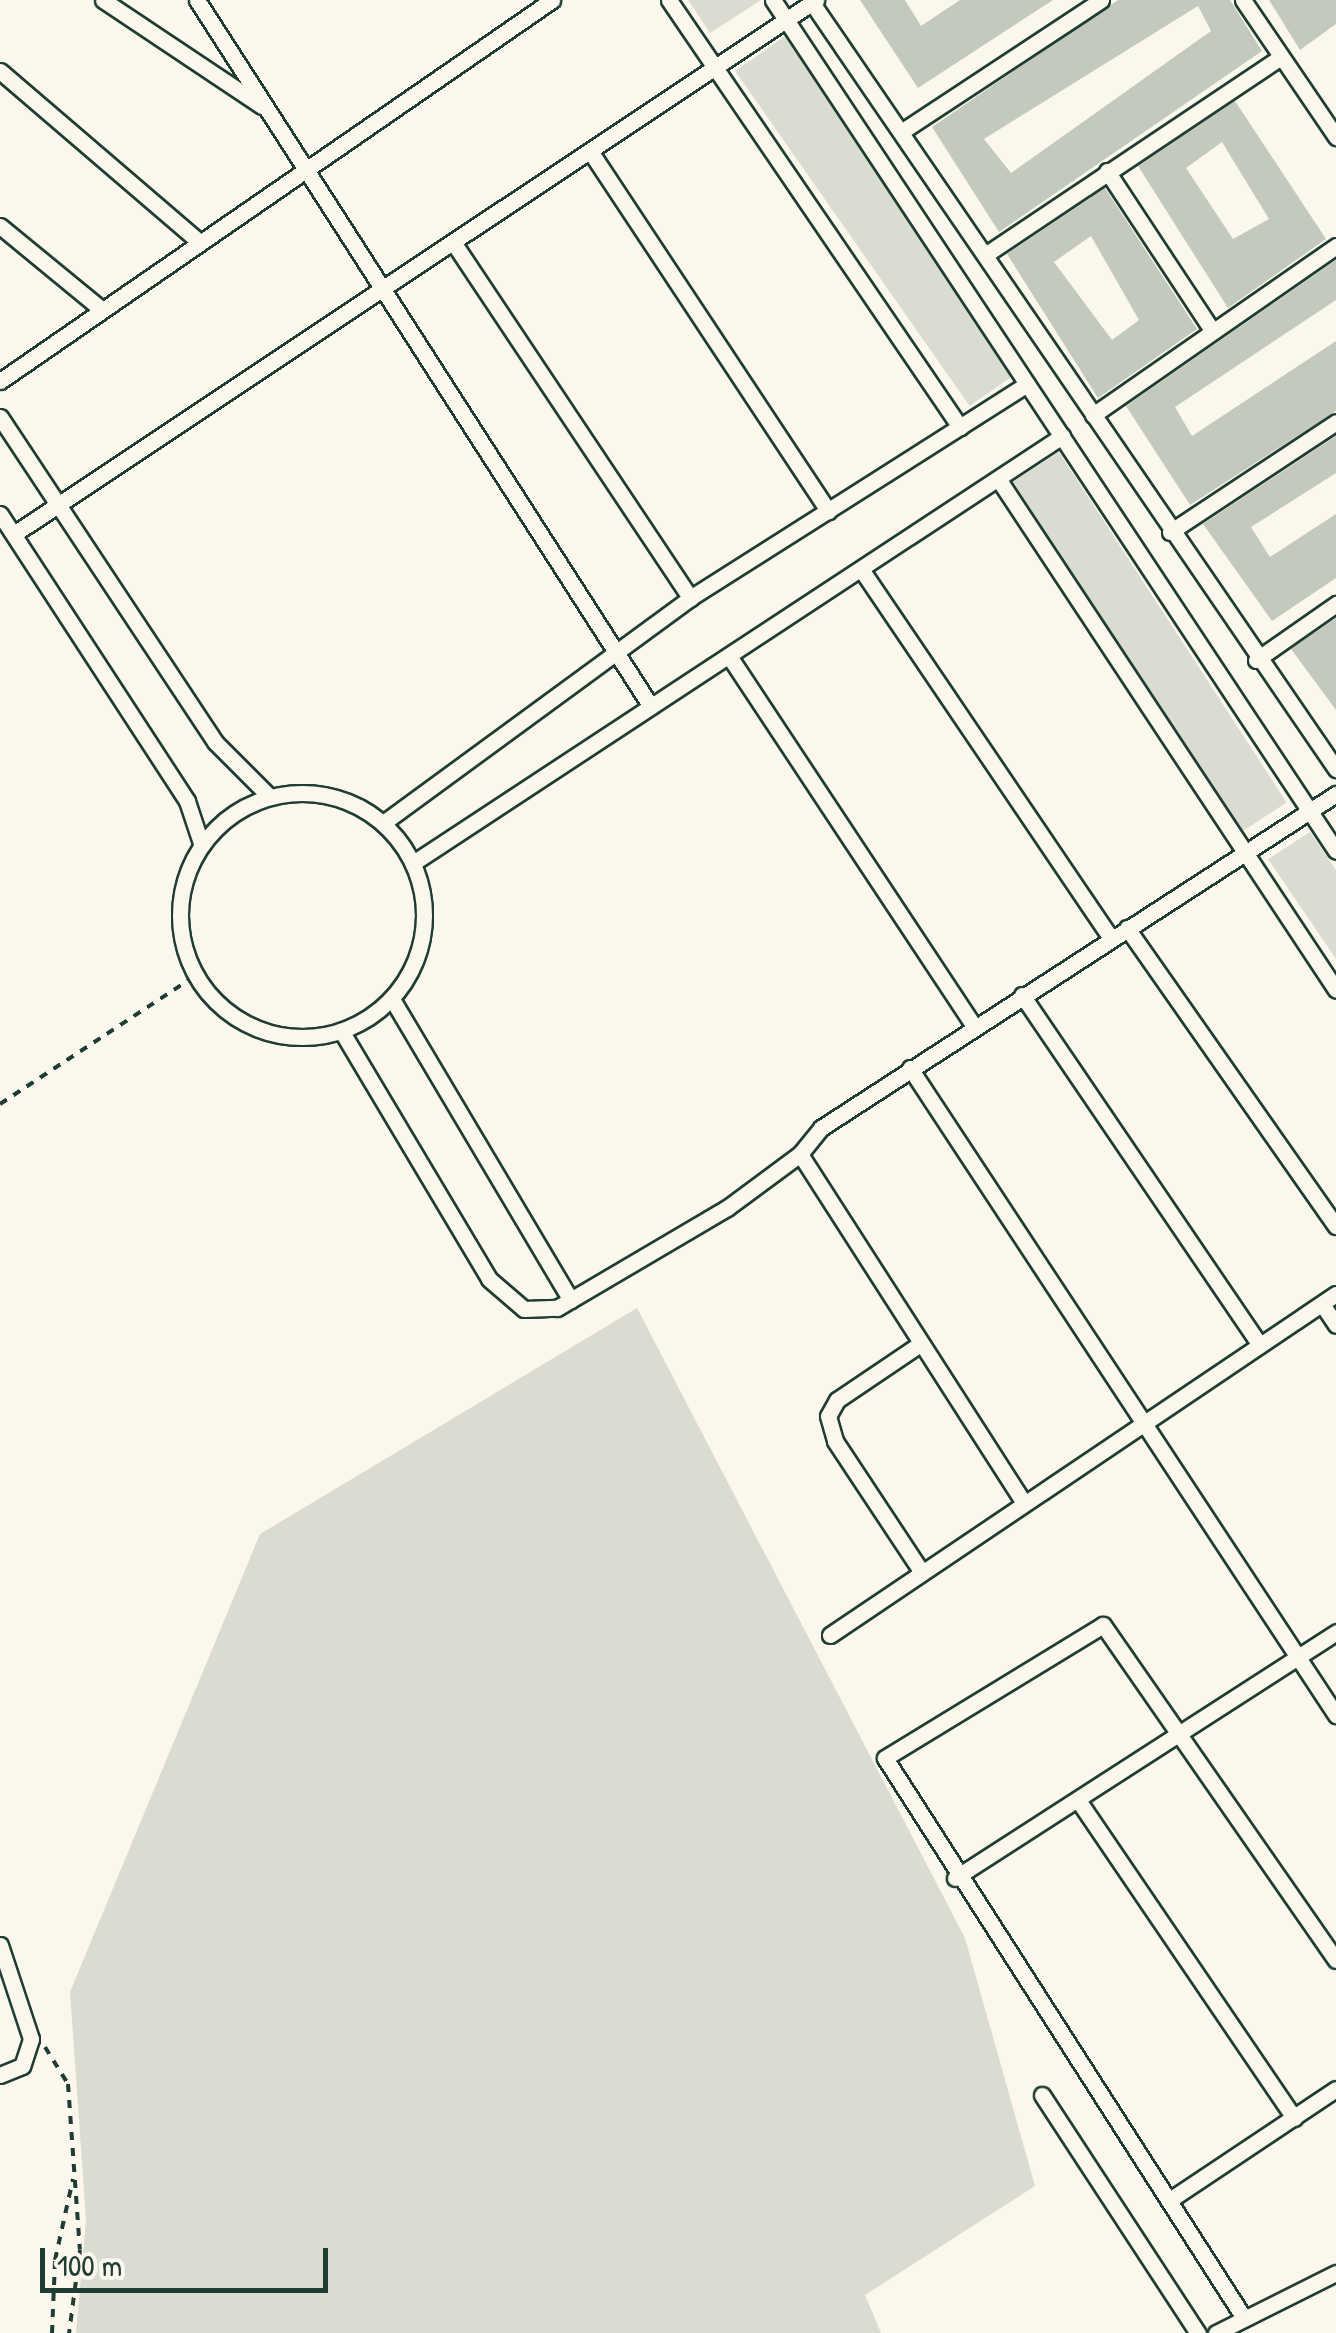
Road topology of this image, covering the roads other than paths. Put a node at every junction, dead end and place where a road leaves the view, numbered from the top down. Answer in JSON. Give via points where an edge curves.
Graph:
{"nodes":[{"id":1,"x":104,"y":0,"type":"edge"},
{"id":2,"x":197,"y":0,"type":"edge"},
{"id":3,"x":552,"y":0,"type":"edge"},
{"id":4,"x":669,"y":0,"type":"edge"},
{"id":5,"x":773,"y":0,"type":"edge"},
{"id":6,"x":1101,"y":0,"type":"edge"},
{"id":7,"x":1244,"y":0,"type":"edge"},
{"id":8,"x":813,"y":1,"type":"edge"},
{"id":9,"x":526,"y":7,"type":"edge"},
{"id":10,"x":786,"y":20,"type":"junction"},
{"id":11,"x":1281,"y":56,"type":"junction"},
{"id":12,"x":714,"y":68,"type":"junction"},
{"id":13,"x":0,"y":71,"type":"edge"},
{"id":14,"x":266,"y":108,"type":"junction"},
{"id":15,"x":904,"y":130,"type":"junction"},
{"id":16,"x":1336,"y":137,"type":"edge"},
{"id":17,"x":590,"y":151,"type":"junction"},
{"id":18,"x":304,"y":166,"type":"junction"},
{"id":19,"x":1108,"y":170,"type":"junction"},
{"id":20,"x":0,"y":226,"type":"edge"},
{"id":21,"x":197,"y":240,"type":"junction"},
{"id":22,"x":452,"y":242,"type":"junction"},
{"id":23,"x":1336,"y":246,"type":"edge"},
{"id":24,"x":984,"y":254,"type":"junction"},
{"id":25,"x":382,"y":288,"type":"junction"},
{"id":26,"x":100,"y":308,"type":"junction"},
{"id":27,"x":1212,"y":330,"type":"junction"},
{"id":28,"x":0,"y":380,"type":"edge"},
{"id":29,"x":1027,"y":384,"type":"junction"},
{"id":30,"x":1093,"y":415,"type":"junction"},
{"id":31,"x":0,"y":418,"type":"edge"},
{"id":32,"x":1336,"y":422,"type":"edge"},
{"id":33,"x":960,"y":427,"type":"junction"},
{"id":34,"x":1062,"y":436,"type":"junction"},
{"id":35,"x":999,"y":480,"type":"junction"},
{"id":36,"x":61,"y":502,"type":"junction"},
{"id":37,"x":828,"y":512,"type":"junction"},
{"id":38,"x":0,"y":514,"type":"edge"},
{"id":39,"x":1170,"y":532,"type":"junction"},
{"id":40,"x":14,"y":534,"type":"junction"},
{"id":41,"x":863,"y":572,"type":"junction"},
{"id":42,"x":690,"y":598,"type":"junction"},
{"id":43,"x":1336,"y":604,"type":"edge"},
{"id":44,"x":616,"y":652,"type":"junction"},
{"id":45,"x":728,"y":656,"type":"junction"},
{"id":46,"x":1256,"y":660,"type":"junction"},
{"id":47,"x":650,"y":704,"type":"junction"},
{"id":48,"x":1336,"y":769,"type":"edge"},
{"id":49,"x":1336,"y":794,"type":"edge"},
{"id":50,"x":269,"y":796,"type":"junction"},
{"id":51,"x":1310,"y":812,"type":"junction"},
{"id":52,"x":384,"y":823,"type":"junction"},
{"id":53,"x":201,"y":843,"type":"junction"},
{"id":54,"x":1336,"y":850,"type":"edge"},
{"id":55,"x":1242,"y":851,"type":"junction"},
{"id":56,"x":413,"y":863,"type":"junction"},
{"id":57,"x":1127,"y":928,"type":"junction"},
{"id":58,"x":1111,"y":938,"type":"junction"},
{"id":59,"x":1336,"y":990,"type":"edge"},
{"id":60,"x":1022,"y":995,"type":"junction"},
{"id":61,"x":392,"y":999,"type":"junction"},
{"id":62,"x":974,"y":1026,"type":"junction"},
{"id":63,"x":342,"y":1032,"type":"junction"},
{"id":64,"x":910,"y":1068,"type":"junction"},
{"id":65,"x":800,"y":1154,"type":"junction"},
{"id":66,"x":1336,"y":1226,"type":"edge"},
{"id":67,"x":1336,"y":1294,"type":"edge"},
{"id":68,"x":572,"y":1300,"type":"junction"},
{"id":69,"x":1322,"y":1304,"type":"junction"},
{"id":70,"x":1336,"y":1325,"type":"edge"},
{"id":71,"x":920,"y":1344,"type":"junction"},
{"id":72,"x":1260,"y":1345,"type":"junction"},
{"id":73,"x":1138,"y":1424,"type":"junction"},
{"id":74,"x":1022,"y":1500,"type":"junction"},
{"id":75,"x":921,"y":1571,"type":"junction"},
{"id":76,"x":1336,"y":1632,"type":"edge"},
{"id":77,"x":830,"y":1635,"type":"dead end"},
{"id":78,"x":1298,"y":1656,"type":"junction"},
{"id":79,"x":1336,"y":1715,"type":"edge"},
{"id":80,"x":1184,"y":1734,"type":"junction"},
{"id":81,"x":1080,"y":1803,"type":"junction"},
{"id":82,"x":955,"y":1878,"type":"junction"},
{"id":83,"x":0,"y":1945,"type":"edge"},
{"id":84,"x":1336,"y":1960,"type":"edge"},
{"id":85,"x":0,"y":2074,"type":"edge"},
{"id":86,"x":1336,"y":2089,"type":"edge"},
{"id":87,"x":1042,"y":2095,"type":"dead end"},
{"id":88,"x":1294,"y":2118,"type":"junction"},
{"id":89,"x":1171,"y":2200,"type":"junction"},
{"id":90,"x":1336,"y":2273,"type":"edge"},
{"id":91,"x":1244,"y":2318,"type":"junction"},
{"id":92,"x":1198,"y":2333,"type":"edge"},
{"id":93,"x":1216,"y":2333,"type":"edge"}],
"edges":[{"from":1,"to":14,"type":"street"},
{"from":2,"to":14,"type":"street"},
{"from":3,"to":9,"type":"street"},
{"from":4,"to":12,"type":"street"},
{"from":5,"to":10,"type":"street"},
{"from":6,"to":15,"type":"street"},
{"from":7,"to":11,"type":"street"},
{"from":8,"to":10,"type":"street"},
{"from":8,"to":15,"type":"street"},
{"from":9,"to":18,"type":"street"},
{"from":10,"to":12,"type":"street"},
{"from":10,"to":29,"type":"street"},
{"from":11,"to":16,"type":"street"},
{"from":11,"to":19,"type":"street"},
{"from":12,"to":17,"type":"street"},
{"from":12,"to":33,"type":"street"},
{"from":13,"to":21,"type":"street"},
{"from":14,"to":18,"type":"street"},
{"from":15,"to":24,"type":"street"},
{"from":17,"to":22,"type":"street"},
{"from":17,"to":37,"type":"street"},
{"from":18,"to":21,"type":"street"},
{"from":18,"to":25,"type":"street"},
{"from":19,"to":24,"type":"street"},
{"from":19,"to":27,"type":"street"},
{"from":20,"to":26,"type":"street"},
{"from":21,"to":26,"type":"street"},
{"from":22,"to":25,"type":"street"},
{"from":22,"to":42,"type":"street"},
{"from":23,"to":27,"type":"street"},
{"from":24,"to":30,"type":"street"},
{"from":25,"to":36,"type":"street"},
{"from":25,"to":44,"type":"street"},
{"from":26,"to":28,"type":"street"},
{"from":27,"to":30,"type":"street"},
{"from":29,"to":33,"type":"street"},
{"from":29,"to":34,"type":"street"},
{"from":30,"to":39,"type":"street"},
{"from":31,"to":36,"type":"street"},
{"from":32,"to":39,"type":"street"},
{"from":33,"to":37,"type":"street"},
{"from":34,"to":35,"type":"street"},
{"from":34,"to":51,"type":"street"},
{"from":35,"to":41,"type":"street"},
{"from":35,"to":55,"type":"street"},
{"from":36,"to":40,"type":"street"},
{"from":36,"to":50,"type":"street","via":[[215,742]]},
{"from":37,"to":42,"type":"street"},
{"from":38,"to":40,"type":"street"},
{"from":39,"to":46,"type":"street"},
{"from":40,"to":53,"type":"street","via":[[188,801]]},
{"from":41,"to":45,"type":"street"},
{"from":41,"to":58,"type":"street"},
{"from":42,"to":44,"type":"street"},
{"from":43,"to":46,"type":"street"},
{"from":44,"to":47,"type":"street"},
{"from":44,"to":52,"type":"street"},
{"from":45,"to":47,"type":"street"},
{"from":45,"to":62,"type":"street"},
{"from":46,"to":48,"type":"street"},
{"from":47,"to":56,"type":"street"},
{"from":49,"to":51,"type":"street"},
{"from":50,"to":52,"type":"street","via":[[330,795]]},
{"from":50,"to":53,"type":"street","via":[[242,807]]},
{"from":51,"to":54,"type":"street"},
{"from":51,"to":55,"type":"street"},
{"from":52,"to":56,"type":"street"},
{"from":53,"to":63,"type":"street","via":[[180,896],[181,937],[195,976],[222,1009],[258,1031],[300,1039]]},
{"from":55,"to":57,"type":"street"},
{"from":55,"to":59,"type":"street"},
{"from":56,"to":61,"type":"street","via":[[423,934]]},
{"from":57,"to":58,"type":"street"},
{"from":57,"to":66,"type":"street"},
{"from":58,"to":60,"type":"street"},
{"from":60,"to":62,"type":"street"},
{"from":60,"to":72,"type":"street"},
{"from":61,"to":63,"type":"street"},
{"from":61,"to":68,"type":"street"},
{"from":62,"to":64,"type":"street"},
{"from":63,"to":68,"type":"street","via":[[489,1280],[524,1308]]},
{"from":64,"to":65,"type":"street","via":[[821,1128]]},
{"from":64,"to":73,"type":"street"},
{"from":65,"to":68,"type":"street","via":[[682,1238]]},
{"from":65,"to":71,"type":"street"},
{"from":67,"to":69,"type":"street"},
{"from":69,"to":70,"type":"street"},
{"from":69,"to":72,"type":"street"},
{"from":71,"to":74,"type":"street"},
{"from":71,"to":75,"type":"street","via":[[837,1400],[828,1416],[835,1441]]},
{"from":72,"to":73,"type":"street"},
{"from":73,"to":74,"type":"street"},
{"from":73,"to":78,"type":"street"},
{"from":74,"to":75,"type":"street"},
{"from":75,"to":77,"type":"street"},
{"from":76,"to":78,"type":"street"},
{"from":78,"to":79,"type":"street"},
{"from":78,"to":80,"type":"street"},
{"from":80,"to":81,"type":"street"},
{"from":80,"to":82,"type":"street","via":[[1116,1634],[1089,1626],[885,1758]]},
{"from":80,"to":84,"type":"street"},
{"from":81,"to":82,"type":"street"},
{"from":81,"to":88,"type":"street"},
{"from":82,"to":89,"type":"street"},
{"from":83,"to":85,"type":"street","via":[[31,2039],[22,2066]]},
{"from":86,"to":88,"type":"street"},
{"from":87,"to":92,"type":"street"},
{"from":88,"to":89,"type":"street"},
{"from":89,"to":91,"type":"street"},
{"from":90,"to":91,"type":"street"},
{"from":91,"to":93,"type":"street"}]}
